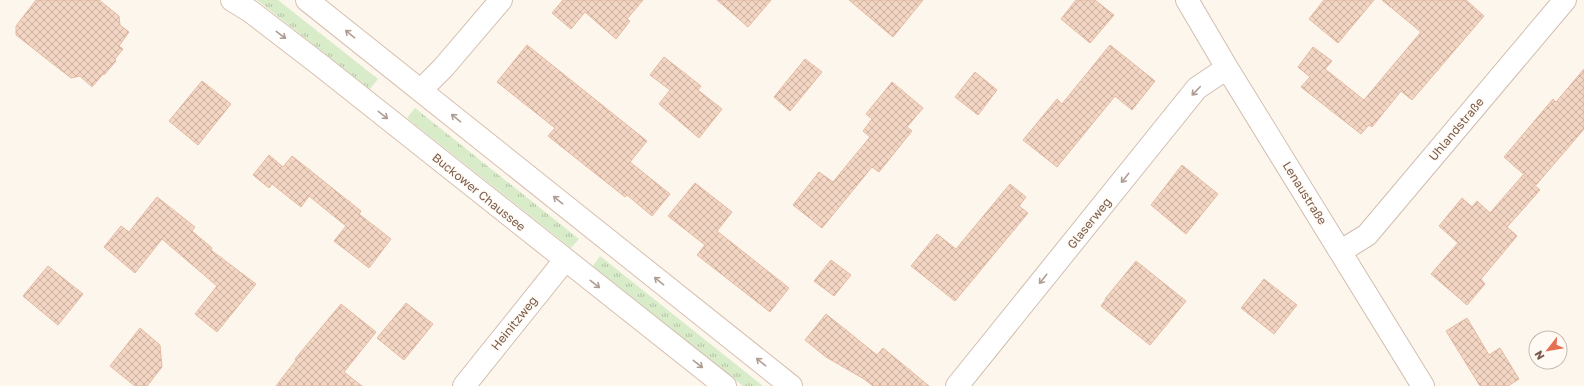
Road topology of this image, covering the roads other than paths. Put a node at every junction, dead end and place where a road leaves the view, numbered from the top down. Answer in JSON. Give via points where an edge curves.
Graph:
{"nodes":[{"id":1,"x":232,"y":0,"type":"edge"},
{"id":2,"x":307,"y":0,"type":"edge"},
{"id":3,"x":501,"y":0,"type":"edge"},
{"id":4,"x":1186,"y":0,"type":"edge"},
{"id":5,"x":1565,"y":0,"type":"edge"},
{"id":6,"x":1227,"y":68,"type":"junction"},
{"id":7,"x":421,"y":90,"type":"junction"},
{"id":8,"x":1341,"y":251,"type":"junction"},
{"id":9,"x":565,"y":260,"type":"junction"},
{"id":10,"x":464,"y":386,"type":"edge"},
{"id":11,"x":725,"y":386,"type":"edge"},
{"id":12,"x":791,"y":386,"type":"edge"},
{"id":13,"x":957,"y":386,"type":"edge"},
{"id":14,"x":1423,"y":386,"type":"edge"}],
"edges":[{"from":1,"to":9,"type":"street","name":"Buckower Chaussee","one_way":true,"via":[[319,64]]},
{"from":7,"to":2,"type":"street","one_way":true},
{"from":3,"to":7,"type":"street"},
{"from":4,"to":6,"type":"street","name":"Lenaustraße"},
{"from":5,"to":8,"type":"street","name":"Uhlandstraße","via":[[1367,235]]},
{"from":6,"to":8,"type":"street","name":"Lenaustraße"},
{"from":6,"to":13,"type":"street","name":"Glaserweg","one_way":true,"via":[[1197,88]]},
{"from":12,"to":7,"type":"street","one_way":true},
{"from":8,"to":14,"type":"street","name":"Lenaustraße"},
{"from":9,"to":10,"type":"street","name":"Heinitzweg"},
{"from":9,"to":11,"type":"street","name":"Buckower Chaussee","one_way":true}]}
